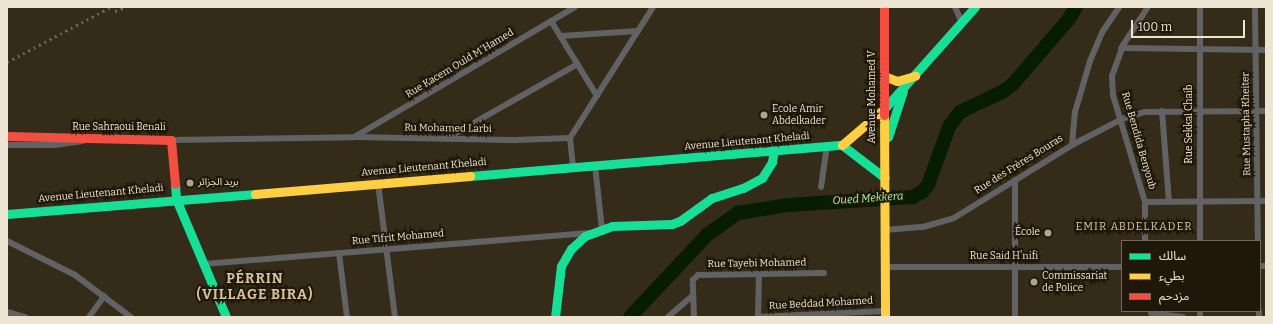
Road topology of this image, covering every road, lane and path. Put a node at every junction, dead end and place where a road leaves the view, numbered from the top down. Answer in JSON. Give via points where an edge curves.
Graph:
{"nodes":[{"id":1,"x":575,"y":7,"type":"edge"},
{"id":2,"x":653,"y":7,"type":"edge"},
{"id":3,"x":884,"y":7,"type":"edge"},
{"id":4,"x":955,"y":7,"type":"edge"},
{"id":5,"x":975,"y":7,"type":"edge"},
{"id":6,"x":1119,"y":7,"type":"edge"},
{"id":7,"x":1148,"y":7,"type":"edge"},
{"id":8,"x":1200,"y":7,"type":"edge"},
{"id":9,"x":1255,"y":7,"type":"edge"},
{"id":10,"x":552,"y":21,"type":"junction"},
{"id":11,"x":962,"y":23,"type":"junction"},
{"id":12,"x":638,"y":30,"type":"junction"},
{"id":13,"x":560,"y":36,"type":"junction"},
{"id":14,"x":1122,"y":48,"type":"junction"},
{"id":15,"x":1200,"y":49,"type":"junction"},
{"id":16,"x":1256,"y":50,"type":"junction"},
{"id":17,"x":1266,"y":50,"type":"edge"},
{"id":18,"x":578,"y":64,"type":"junction"},
{"id":19,"x":884,"y":76,"type":"junction"},
{"id":20,"x":915,"y":76,"type":"junction"},
{"id":21,"x":904,"y":88,"type":"junction"},
{"id":22,"x":596,"y":96,"type":"junction"},
{"id":23,"x":884,"y":109,"type":"junction"},
{"id":24,"x":1162,"y":111,"type":"junction"},
{"id":25,"x":1200,"y":111,"type":"junction"},
{"id":26,"x":1256,"y":111,"type":"junction"},
{"id":27,"x":1266,"y":111,"type":"edge"},
{"id":28,"x":1122,"y":119,"type":"junction"},
{"id":29,"x":7,"y":136,"type":"edge"},
{"id":30,"x":354,"y":137,"type":"junction"},
{"id":31,"x":570,"y":138,"type":"junction"},
{"id":32,"x":446,"y":139,"type":"junction"},
{"id":33,"x":93,"y":140,"type":"junction"},
{"id":34,"x":171,"y":140,"type":"junction"},
{"id":35,"x":7,"y":145,"type":"edge"},
{"id":36,"x":842,"y":145,"type":"junction"},
{"id":37,"x":828,"y":146,"type":"junction"},
{"id":38,"x":1072,"y":146,"type":"junction"},
{"id":39,"x":774,"y":150,"type":"junction"},
{"id":40,"x":884,"y":154,"type":"junction"},
{"id":41,"x":595,"y":165,"type":"junction"},
{"id":42,"x":573,"y":167,"type":"junction"},
{"id":43,"x":1015,"y":180,"type":"junction"},
{"id":44,"x":378,"y":183,"type":"junction"},
{"id":45,"x":885,"y":183,"type":"junction"},
{"id":46,"x":821,"y":186,"type":"dead end"},
{"id":47,"x":176,"y":199,"type":"junction"},
{"id":48,"x":1145,"y":202,"type":"junction"},
{"id":49,"x":1169,"y":202,"type":"junction"},
{"id":50,"x":1200,"y":202,"type":"junction"},
{"id":51,"x":1258,"y":202,"type":"junction"},
{"id":52,"x":1266,"y":202,"type":"edge"},
{"id":53,"x":7,"y":214,"type":"edge"},
{"id":54,"x":885,"y":230,"type":"junction"},
{"id":55,"x":598,"y":231,"type":"junction"},
{"id":56,"x":1145,"y":240,"type":"edge"},
{"id":57,"x":1200,"y":240,"type":"edge"},
{"id":58,"x":1258,"y":240,"type":"edge"},
{"id":59,"x":7,"y":241,"type":"edge"},
{"id":60,"x":386,"y":249,"type":"junction"},
{"id":61,"x":339,"y":253,"type":"junction"},
{"id":62,"x":204,"y":264,"type":"junction"},
{"id":63,"x":885,"y":267,"type":"junction"},
{"id":64,"x":1015,"y":267,"type":"junction"},
{"id":65,"x":1121,"y":267,"type":"edge"},
{"id":66,"x":824,"y":273,"type":"dead end"},
{"id":67,"x":759,"y":274,"type":"junction"},
{"id":68,"x":693,"y":295,"type":"junction"},
{"id":69,"x":104,"y":296,"type":"junction"},
{"id":70,"x":7,"y":312,"type":"edge"},
{"id":71,"x":885,"y":314,"type":"edge"},
{"id":72,"x":1151,"y":314,"type":"edge"},
{"id":73,"x":810,"y":316,"type":"edge"},
{"id":74,"x":25,"y":317,"type":"edge"},
{"id":75,"x":89,"y":317,"type":"edge"},
{"id":76,"x":131,"y":317,"type":"edge"},
{"id":77,"x":226,"y":317,"type":"edge"},
{"id":78,"x":347,"y":317,"type":"edge"},
{"id":79,"x":395,"y":317,"type":"edge"},
{"id":80,"x":555,"y":317,"type":"edge"},
{"id":81,"x":668,"y":317,"type":"edge"},
{"id":82,"x":694,"y":317,"type":"edge"},
{"id":83,"x":758,"y":317,"type":"edge"},
{"id":84,"x":1015,"y":317,"type":"edge"},
{"id":85,"x":1183,"y":317,"type":"edge"}],
"edges":[{"from":1,"to":10,"type":"street","name":"Rue Kacem Ould M'Hamed"},
{"from":2,"to":12,"type":"street"},
{"from":3,"to":19,"type":"main road","name":"Avenue Mohamed V"},
{"from":4,"to":11,"type":"street"},
{"from":5,"to":11,"type":"main road"},
{"from":6,"to":38,"type":"street","name":"Rue des Frères Bouras","via":[[1104,31],[1090,62],[1075,112]]},
{"from":7,"to":14,"type":"street","name":"Rue Bendida Benyoub"},
{"from":8,"to":15,"type":"street","name":"Rue Sekkal Chaib"},
{"from":9,"to":16,"type":"street","name":"Rue Mustapha Kheiter"},
{"from":10,"to":13,"type":"street"},
{"from":10,"to":30,"type":"street","name":"Rue Kacem Ould M'Hamed"},
{"from":11,"to":20,"type":"main road"},
{"from":12,"to":13,"type":"street"},
{"from":12,"to":22,"type":"street"},
{"from":13,"to":18,"type":"street"},
{"from":14,"to":15,"type":"street"},
{"from":14,"to":28,"type":"street","name":"Rue Bendida Benyoub","via":[[1112,76],[1113,95]]},
{"from":15,"to":16,"type":"street"},
{"from":15,"to":25,"type":"street","name":"Rue Sekkal Chaib"},
{"from":16,"to":17,"type":"street"},
{"from":16,"to":26,"type":"street","name":"Rue Mustapha Kheiter"},
{"from":18,"to":22,"type":"street"},
{"from":18,"to":32,"type":"street"},
{"from":19,"to":20,"type":"main road","via":[[897,81]]},
{"from":19,"to":23,"type":"main road","name":"Avenue Mohamed V"},
{"from":20,"to":21,"type":"main road"},
{"from":21,"to":23,"type":"main road"},
{"from":21,"to":40,"type":"main road"},
{"from":22,"to":31,"type":"street"},
{"from":23,"to":36,"type":"main road"},
{"from":23,"to":40,"type":"main road","name":"Avenue Mohamed V"},
{"from":24,"to":25,"type":"street"},
{"from":24,"to":28,"type":"street"},
{"from":24,"to":49,"type":"street"},
{"from":25,"to":26,"type":"street"},
{"from":25,"to":50,"type":"street","name":"Rue Sekkal Chaib"},
{"from":26,"to":27,"type":"street"},
{"from":26,"to":51,"type":"street","name":"Rue Mustapha Kheiter"},
{"from":28,"to":38,"type":"street"},
{"from":28,"to":48,"type":"street","name":"Rue Bendida Benyoub"},
{"from":29,"to":33,"type":"main road","name":"Rue Sahraoui Benali"},
{"from":30,"to":32,"type":"street","name":"Ru Mohamed Larbi"},
{"from":30,"to":34,"type":"street","name":"Ru Mohamed Larbi"},
{"from":31,"to":32,"type":"street","name":"Ru Mohamed Larbi"},
{"from":31,"to":42,"type":"street"},
{"from":33,"to":34,"type":"main road","name":"Rue Sahraoui Benali"},
{"from":33,"to":35,"type":"street","via":[[56,145]]},
{"from":34,"to":47,"type":"main road","name":"Rue Sahraoui Benali"},
{"from":36,"to":37,"type":"main road","name":"Avenue Lieutenant Kheladi"},
{"from":36,"to":45,"type":"main road"},
{"from":37,"to":39,"type":"main road","name":"Avenue Lieutenant Kheladi"},
{"from":37,"to":46,"type":"street"},
{"from":38,"to":43,"type":"street","name":"Rue des Frères Bouras"},
{"from":39,"to":41,"type":"main road","name":"Avenue Lieutenant Kheladi"},
{"from":39,"to":55,"type":"main road","via":[[772,162],[762,178],[743,188],[712,198],[680,221],[672,224],[635,224]]},
{"from":40,"to":45,"type":"main road","name":"Avenue Mohamed V"},
{"from":41,"to":42,"type":"main road","name":"Avenue Lieutenant Kheladi"},
{"from":41,"to":55,"type":"street"},
{"from":42,"to":44,"type":"main road","name":"Avenue Lieutenant Kheladi"},
{"from":43,"to":54,"type":"street","name":"Rue des Frères Bouras","via":[[954,218],[923,228]]},
{"from":43,"to":64,"type":"street"},
{"from":44,"to":47,"type":"main road","name":"Avenue Lieutenant Kheladi"},
{"from":44,"to":60,"type":"street"},
{"from":45,"to":54,"type":"main road","name":"Avenue Mohamed V"},
{"from":47,"to":53,"type":"main road","name":"Avenue Lieutenant Kheladi"},
{"from":47,"to":62,"type":"main road","name":"Rue Sahraoui Benali"},
{"from":48,"to":49,"type":"street"},
{"from":48,"to":56,"type":"street","name":"Rue Bendida Benyoub"},
{"from":49,"to":50,"type":"street"},
{"from":50,"to":51,"type":"street"},
{"from":50,"to":57,"type":"street","name":"Rue Sekkal Chaib"},
{"from":51,"to":52,"type":"street"},
{"from":51,"to":58,"type":"street","name":"Rue Mustapha Kheiter"},
{"from":54,"to":63,"type":"main road"},
{"from":55,"to":60,"type":"street","name":"Rue Tifrit Mohamed"},
{"from":55,"to":80,"type":"main road","via":[[575,245],[564,259],[558,275]]},
{"from":59,"to":69,"type":"street","via":[[49,260]]},
{"from":60,"to":61,"type":"street","name":"Rue Tifrit Mohamed"},
{"from":60,"to":79,"type":"street"},
{"from":61,"to":62,"type":"street","name":"Rue Tifrit Mohamed"},
{"from":61,"to":78,"type":"street"},
{"from":62,"to":77,"type":"main road","name":"Rue Sahraoui Benali"},
{"from":63,"to":64,"type":"street","name":"Rue Said H'nifi"},
{"from":63,"to":71,"type":"main road"},
{"from":64,"to":65,"type":"street","name":"Rue Said H'nifi"},
{"from":64,"to":84,"type":"street"},
{"from":66,"to":67,"type":"street","name":"Rue Tayebi Mohamed"},
{"from":67,"to":68,"type":"street","name":"Rue Tayebi Mohamed","via":[[698,275],[693,280]]},
{"from":67,"to":83,"type":"street"},
{"from":68,"to":81,"type":"street"},
{"from":68,"to":82,"type":"street"},
{"from":69,"to":75,"type":"street"},
{"from":69,"to":76,"type":"street"},
{"from":70,"to":74,"type":"street"},
{"from":71,"to":73,"type":"street","name":"Rue Beddad Mohamed"},
{"from":72,"to":85,"type":"street"},
{"from":73,"to":83,"type":"street","name":"Rue Beddad Mohamed"}]}
